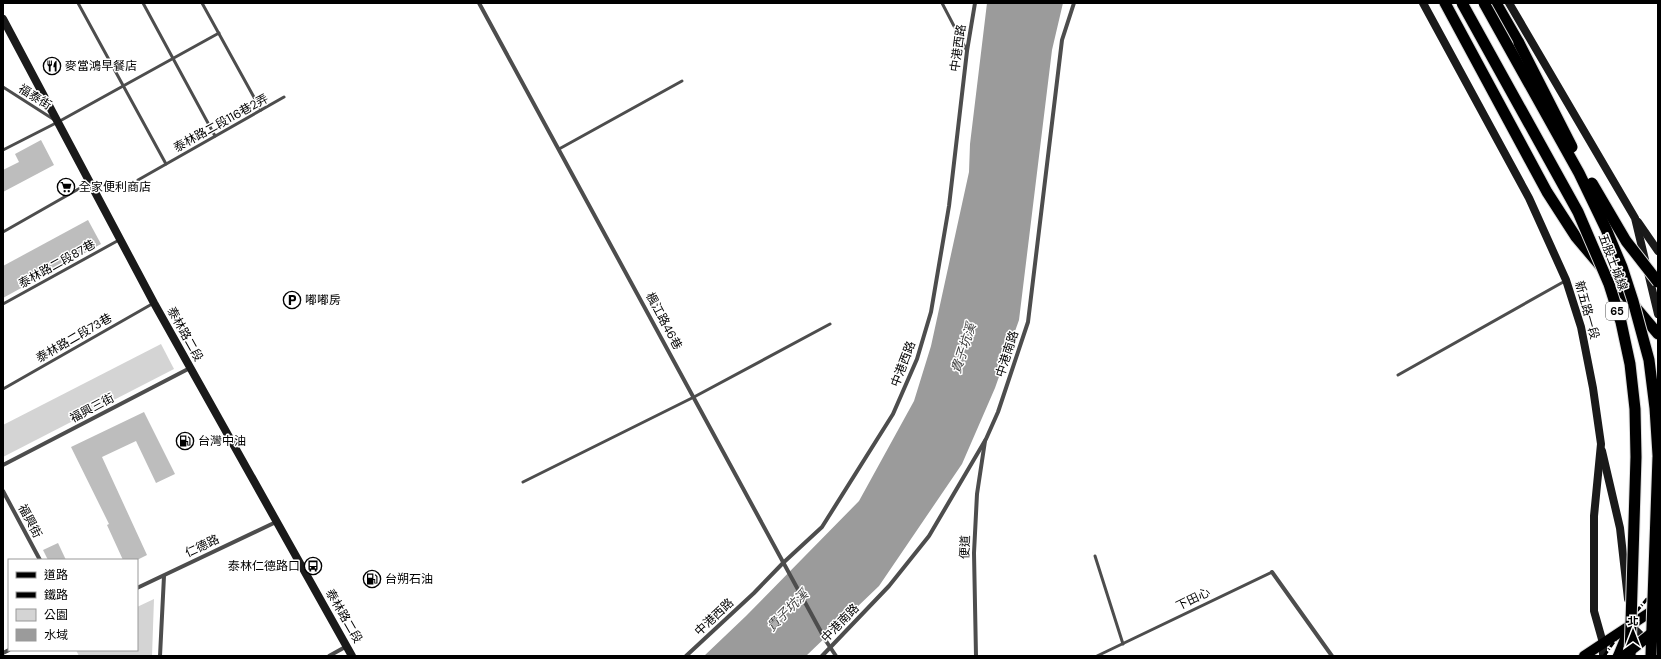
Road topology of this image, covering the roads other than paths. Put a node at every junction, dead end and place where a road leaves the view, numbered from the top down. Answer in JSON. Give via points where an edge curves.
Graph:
{"nodes":[{"id":1,"x":78,"y":3,"type":"edge"},
{"id":2,"x":143,"y":3,"type":"edge"},
{"id":3,"x":202,"y":3,"type":"edge"},
{"id":4,"x":479,"y":3,"type":"edge"},
{"id":5,"x":942,"y":3,"type":"edge"},
{"id":6,"x":975,"y":3,"type":"edge"},
{"id":7,"x":1074,"y":3,"type":"edge"},
{"id":8,"x":1423,"y":3,"type":"edge"},
{"id":9,"x":1445,"y":3,"type":"edge"},
{"id":10,"x":1462,"y":3,"type":"edge"},
{"id":11,"x":1484,"y":3,"type":"edge"},
{"id":12,"x":1496,"y":3,"type":"edge"},
{"id":13,"x":1509,"y":3,"type":"edge"},
{"id":14,"x":3,"y":20,"type":"edge"},
{"id":15,"x":219,"y":33,"type":"junction"},
{"id":16,"x":967,"y":50,"type":"junction"},
{"id":17,"x":173,"y":58,"type":"junction"},
{"id":18,"x":682,"y":82,"type":"dead end"},
{"id":19,"x":123,"y":86,"type":"junction"},
{"id":20,"x":3,"y":87,"type":"edge"},
{"id":21,"x":284,"y":97,"type":"dead end"},
{"id":22,"x":261,"y":110,"type":"junction"},
{"id":23,"x":58,"y":122,"type":"junction"},
{"id":24,"x":215,"y":136,"type":"junction"},
{"id":25,"x":559,"y":149,"type":"junction"},
{"id":26,"x":3,"y":150,"type":"edge"},
{"id":27,"x":166,"y":164,"type":"junction"},
{"id":28,"x":138,"y":180,"type":"dead end"},
{"id":29,"x":89,"y":183,"type":"junction"},
{"id":30,"x":1635,"y":218,"type":"junction"},
{"id":31,"x":3,"y":232,"type":"edge"},
{"id":32,"x":120,"y":240,"type":"junction"},
{"id":33,"x":1658,"y":251,"type":"edge"},
{"id":34,"x":1566,"y":280,"type":"junction"},
{"id":35,"x":1658,"y":282,"type":"edge"},
{"id":36,"x":154,"y":303,"type":"junction"},
{"id":37,"x":3,"y":304,"type":"edge"},
{"id":38,"x":1658,"y":314,"type":"edge"},
{"id":39,"x":830,"y":324,"type":"dead end"},
{"id":40,"x":1658,"y":334,"type":"edge"},
{"id":41,"x":190,"y":368,"type":"junction"},
{"id":42,"x":1398,"y":376,"type":"dead end"},
{"id":43,"x":3,"y":389,"type":"edge"},
{"id":44,"x":694,"y":397,"type":"junction"},
{"id":45,"x":986,"y":439,"type":"junction"},
{"id":46,"x":1601,"y":444,"type":"junction"},
{"id":47,"x":1658,"y":456,"type":"edge"},
{"id":48,"x":3,"y":466,"type":"edge"},
{"id":49,"x":523,"y":482,"type":"dead end"},
{"id":50,"x":3,"y":491,"type":"edge"},
{"id":51,"x":276,"y":522,"type":"junction"},
{"id":52,"x":1095,"y":556,"type":"dead end"},
{"id":53,"x":39,"y":559,"type":"edge"},
{"id":54,"x":783,"y":563,"type":"junction"},
{"id":55,"x":1272,"y":572,"type":"joint"},
{"id":56,"x":164,"y":576,"type":"junction"},
{"id":57,"x":138,"y":588,"type":"edge"},
{"id":58,"x":1658,"y":607,"type":"edge"},
{"id":59,"x":1631,"y":626,"type":"junction"},
{"id":60,"x":1658,"y":629,"type":"edge"},
{"id":61,"x":1603,"y":643,"type":"junction"},
{"id":62,"x":1123,"y":644,"type":"junction"},
{"id":63,"x":347,"y":646,"type":"junction"},
{"id":64,"x":830,"y":649,"type":"junction"},
{"id":65,"x":1658,"y":652,"type":"edge"},
{"id":66,"x":160,"y":656,"type":"edge"},
{"id":67,"x":329,"y":656,"type":"edge"},
{"id":68,"x":352,"y":656,"type":"edge"},
{"id":69,"x":686,"y":656,"type":"edge"},
{"id":70,"x":822,"y":656,"type":"edge"},
{"id":71,"x":836,"y":656,"type":"edge"},
{"id":72,"x":976,"y":656,"type":"edge"},
{"id":73,"x":1097,"y":656,"type":"edge"},
{"id":74,"x":1332,"y":656,"type":"edge"},
{"id":75,"x":1584,"y":656,"type":"edge"},
{"id":76,"x":1603,"y":656,"type":"edge"},
{"id":77,"x":1618,"y":656,"type":"edge"},
{"id":78,"x":1624,"y":656,"type":"edge"},
{"id":79,"x":1630,"y":656,"type":"edge"},
{"id":80,"x":1651,"y":656,"type":"edge"}],
"edges":[{"from":1,"to":19,"type":"lane","name":"泰林路二段116巷2弄"},
{"from":2,"to":17,"type":"lane"},
{"from":3,"to":15,"type":"lane"},
{"from":4,"to":25,"type":"street","name":"楓江路46巷"},
{"from":5,"to":16,"type":"lane"},
{"from":6,"to":16,"type":"street","name":"中港西路"},
{"from":7,"to":45,"type":"street","name":"中港南路","via":[[1062,40],[1028,322],[998,412]]},
{"from":8,"to":34,"type":"main road","name":"新五路一段","via":[[1529,198]]},
{"from":9,"to":40,"type":"highway","bridge":true,"via":[[1547,192],[1576,237]]},
{"from":10,"to":79,"type":"highway","name":"五股土城線","number":"65","bridge":true,"via":[[1578,212],[1606,277],[1620,322],[1635,409]]},
{"from":11,"to":47,"type":"highway","name":"五股土城線","number":"65","bridge":true,"via":[[1579,173],[1622,267],[1649,360]]},
{"from":12,"to":35,"type":"highway","bridge":true,"via":[[1594,187],[1626,241]]},
{"from":13,"to":30,"type":"main road"},
{"from":14,"to":23,"type":"main road","name":"泰林路二段"},
{"from":15,"to":17,"type":"lane"},
{"from":15,"to":22,"type":"lane"},
{"from":16,"to":54,"type":"street","name":"中港西路","via":[[949,206],[931,312],[917,359],[893,414],[822,527]]},
{"from":17,"to":19,"type":"lane"},
{"from":17,"to":24,"type":"lane"},
{"from":18,"to":25,"type":"lane"},
{"from":19,"to":23,"type":"lane"},
{"from":19,"to":27,"type":"lane","name":"泰林路二段116巷2弄"},
{"from":20,"to":23,"type":"lane","name":"福泰街"},
{"from":21,"to":22,"type":"lane","name":"泰林路二段116巷2弄"},
{"from":22,"to":24,"type":"lane","name":"泰林路二段116巷2弄"},
{"from":23,"to":26,"type":"lane"},
{"from":23,"to":29,"type":"main road","name":"泰林路二段"},
{"from":24,"to":27,"type":"lane","name":"泰林路二段116巷2弄"},
{"from":25,"to":44,"type":"street","name":"楓江路46巷"},
{"from":27,"to":28,"type":"lane","name":"泰林路二段116巷2弄"},
{"from":29,"to":31,"type":"lane"},
{"from":29,"to":32,"type":"main road","name":"泰林路二段"},
{"from":30,"to":33,"type":"main road"},
{"from":30,"to":38,"type":"main road"},
{"from":32,"to":36,"type":"main road","name":"泰林路二段"},
{"from":32,"to":37,"type":"lane","name":"泰林路二段87巷"},
{"from":34,"to":42,"type":"lane"},
{"from":34,"to":46,"type":"main road","name":"新五路一段","via":[[1581,327]]},
{"from":36,"to":41,"type":"main road","name":"泰林路二段"},
{"from":36,"to":43,"type":"lane","name":"泰林路二段73巷"},
{"from":39,"to":44,"type":"lane"},
{"from":41,"to":48,"type":"street","name":"福興三街"},
{"from":41,"to":51,"type":"main road","name":"泰林路二段"},
{"from":44,"to":49,"type":"lane"},
{"from":44,"to":54,"type":"street","name":"楓江路46巷"},
{"from":45,"to":64,"type":"street","name":"中港南路","via":[[929,536],[889,586]]},
{"from":45,"to":72,"type":"street","name":"便道","via":[[977,494]]},
{"from":46,"to":59,"type":"main road","via":[[1620,528]]},
{"from":46,"to":61,"type":"main road","name":"新五路一段","via":[[1594,516],[1594,611]]},
{"from":47,"to":80,"type":"highway","name":"五股土城線","number":"65","bridge":true},
{"from":50,"to":53,"type":"street","name":"福興街"},
{"from":51,"to":56,"type":"street","name":"仁德路"},
{"from":51,"to":63,"type":"main road","name":"泰林路二段"},
{"from":52,"to":62,"type":"lane"},
{"from":54,"to":64,"type":"street","name":"楓江路46巷"},
{"from":54,"to":69,"type":"street","name":"中港西路"},
{"from":55,"to":62,"type":"lane","name":"下田心"},
{"from":55,"to":74,"type":"street"},
{"from":56,"to":57,"type":"street","name":"仁德路"},
{"from":56,"to":66,"type":"street"},
{"from":58,"to":59,"type":"main road"},
{"from":59,"to":61,"type":"main road"},
{"from":59,"to":65,"type":"main road"},
{"from":59,"to":77,"type":"main road"},
{"from":60,"to":78,"type":"highway","bridge":true},
{"from":61,"to":75,"type":"main road"},
{"from":61,"to":76,"type":"main road","name":"新五路一段"},
{"from":62,"to":73,"type":"lane","name":"下田心"},
{"from":63,"to":67,"type":"street"},
{"from":63,"to":68,"type":"main road","name":"泰林路二段"},
{"from":64,"to":70,"type":"street","name":"中港南路"},
{"from":64,"to":71,"type":"street"}]}
